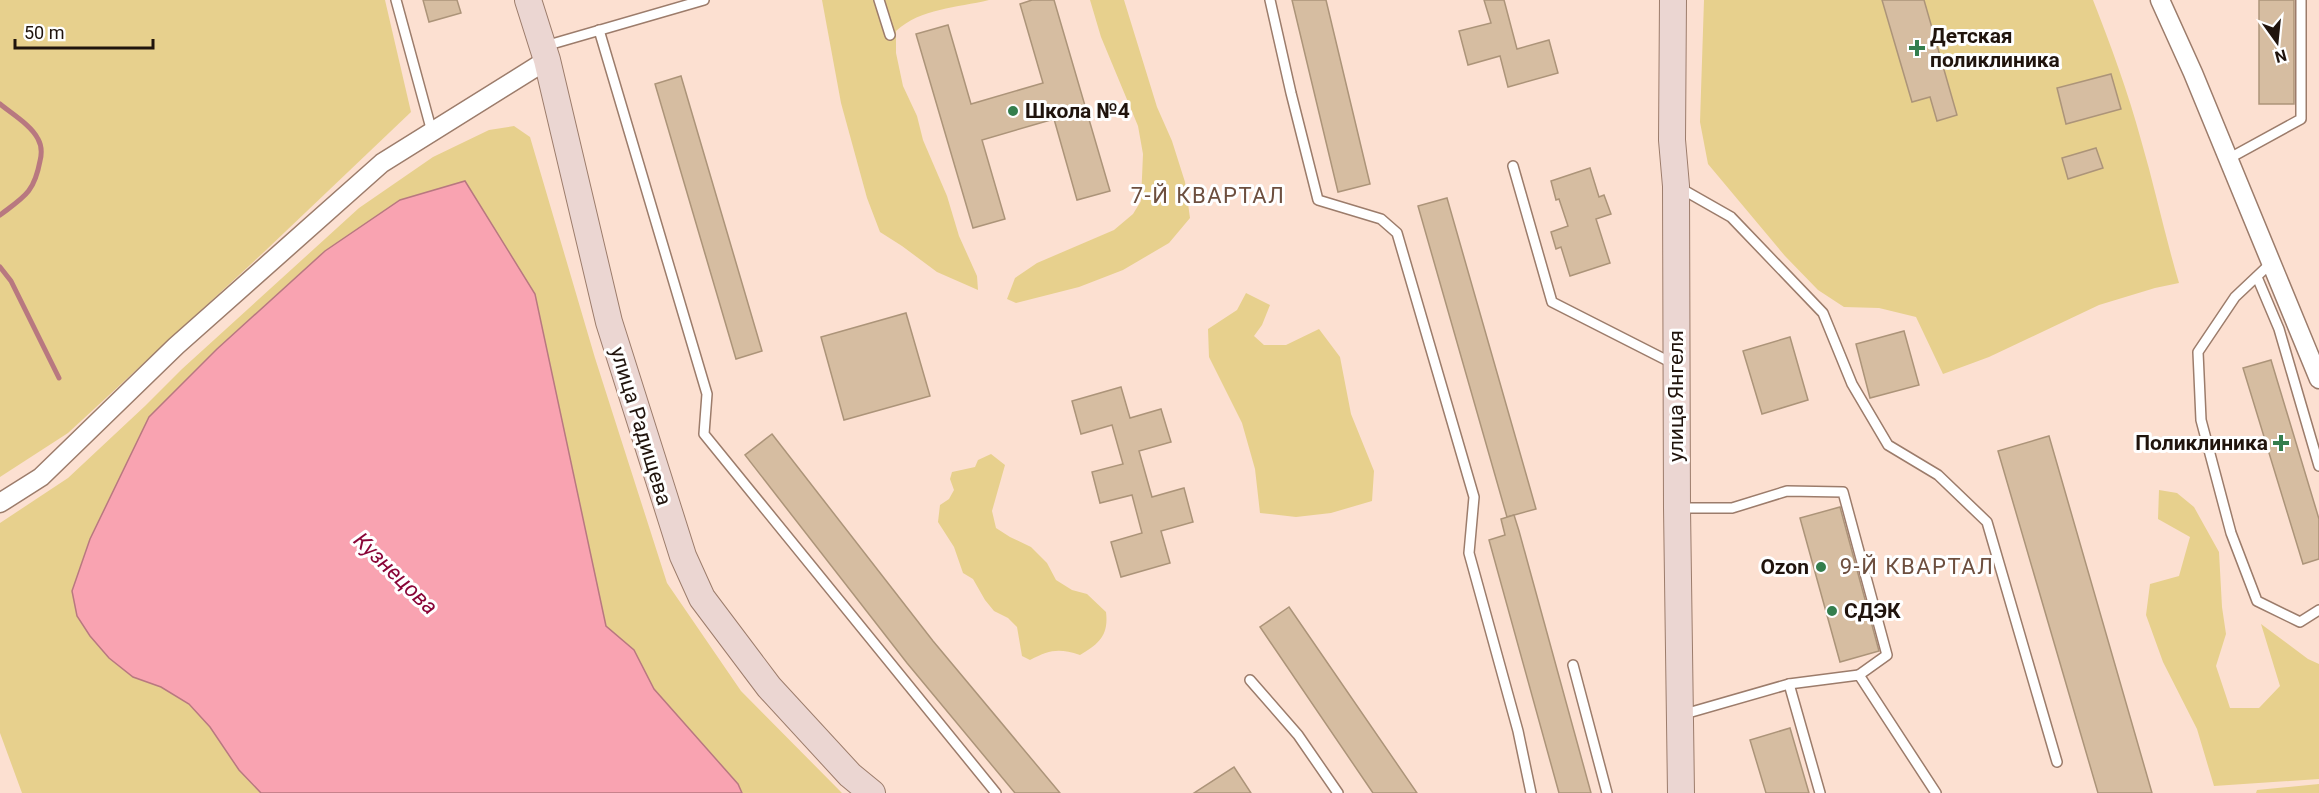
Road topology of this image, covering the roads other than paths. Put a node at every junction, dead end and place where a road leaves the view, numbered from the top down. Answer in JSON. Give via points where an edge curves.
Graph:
{"nodes":[{"id":1,"x":396,"y":0,"type":"edge"},
{"id":2,"x":528,"y":0,"type":"edge"},
{"id":3,"x":704,"y":0,"type":"edge"},
{"id":4,"x":879,"y":0,"type":"edge"},
{"id":5,"x":1270,"y":0,"type":"edge"},
{"id":6,"x":1673,"y":0,"type":"edge"},
{"id":7,"x":2160,"y":0,"type":"edge"},
{"id":8,"x":2301,"y":0,"type":"edge"},
{"id":9,"x":599,"y":30,"type":"junction"},
{"id":10,"x":890,"y":35,"type":"dead end"},
{"id":11,"x":545,"y":53,"type":"junction"},
{"id":12,"x":432,"y":132,"type":"junction"},
{"id":13,"x":2228,"y":159,"type":"junction"},
{"id":14,"x":1513,"y":166,"type":"dead end"},
{"id":15,"x":1676,"y":186,"type":"junction"},
{"id":16,"x":2271,"y":263,"type":"junction"},
{"id":17,"x":2257,"y":277,"type":"junction"},
{"id":18,"x":1677,"y":365,"type":"junction"},
{"id":19,"x":2319,"y":379,"type":"edge"},
{"id":20,"x":2319,"y":466,"type":"edge"},
{"id":21,"x":0,"y":503,"type":"edge"},
{"id":22,"x":1677,"y":508,"type":"junction"},
{"id":23,"x":2319,"y":610,"type":"edge"},
{"id":24,"x":1572,"y":665,"type":"dead end"},
{"id":25,"x":1859,"y":675,"type":"junction"},
{"id":26,"x":1250,"y":680,"type":"dead end"},
{"id":27,"x":1789,"y":684,"type":"junction"},
{"id":28,"x":1680,"y":715,"type":"junction"},
{"id":29,"x":2057,"y":762,"type":"dead end"},
{"id":30,"x":872,"y":793,"type":"edge"},
{"id":31,"x":996,"y":793,"type":"edge"},
{"id":32,"x":1338,"y":793,"type":"edge"},
{"id":33,"x":1531,"y":793,"type":"edge"},
{"id":34,"x":1607,"y":793,"type":"edge"},
{"id":35,"x":1681,"y":793,"type":"edge"},
{"id":36,"x":1820,"y":793,"type":"edge"},
{"id":37,"x":1936,"y":793,"type":"edge"}],
"edges":[{"from":1,"to":12,"type":"lane"},
{"from":2,"to":11,"type":"street","name":"улица Радищева"},
{"from":3,"to":9,"type":"lane"},
{"from":4,"to":10,"type":"lane"},
{"from":5,"to":33,"type":"lane","via":[[1318,200],[1381,219],[1397,233],[1474,497],[1469,553]]},
{"from":6,"to":15,"type":"street","name":"улица Янгеля","via":[[1672,140]]},
{"from":7,"to":13,"type":"street"},
{"from":8,"to":13,"type":"lane","via":[[2301,119]]},
{"from":9,"to":11,"type":"lane"},
{"from":9,"to":31,"type":"lane","via":[[707,394],[704,434]]},
{"from":11,"to":12,"type":"street"},
{"from":11,"to":30,"type":"street","name":"улица Радищева","via":[[609,322],[683,556],[702,598],[769,687],[850,775]]},
{"from":12,"to":21,"type":"street","via":[[382,163],[176,346],[41,477]]},
{"from":13,"to":16,"type":"street"},
{"from":14,"to":18,"type":"lane","via":[[1552,302]]},
{"from":15,"to":18,"type":"street","name":"улица Янгеля"},
{"from":15,"to":29,"type":"lane","via":[[1731,217],[1824,313],[1852,384],[1888,445],[1938,475],[1987,522]]},
{"from":16,"to":17,"type":"lane"},
{"from":16,"to":19,"type":"street"},
{"from":17,"to":20,"type":"lane","via":[[2278,329]]},
{"from":17,"to":23,"type":"lane","via":[[2235,297],[2198,352],[2201,420],[2231,533],[2257,601],[2301,622]]},
{"from":18,"to":22,"type":"street","name":"улица Янгеля"},
{"from":22,"to":25,"type":"lane","via":[[1732,508],[1787,491],[1843,492],[1887,656]]},
{"from":22,"to":28,"type":"street","name":"улица Янгеля"},
{"from":24,"to":34,"type":"lane"},
{"from":25,"to":27,"type":"lane"},
{"from":25,"to":37,"type":"lane"},
{"from":26,"to":32,"type":"lane","via":[[1298,735]]},
{"from":27,"to":28,"type":"lane"},
{"from":27,"to":36,"type":"lane"},
{"from":28,"to":35,"type":"street","name":"улица Янгеля"}]}
